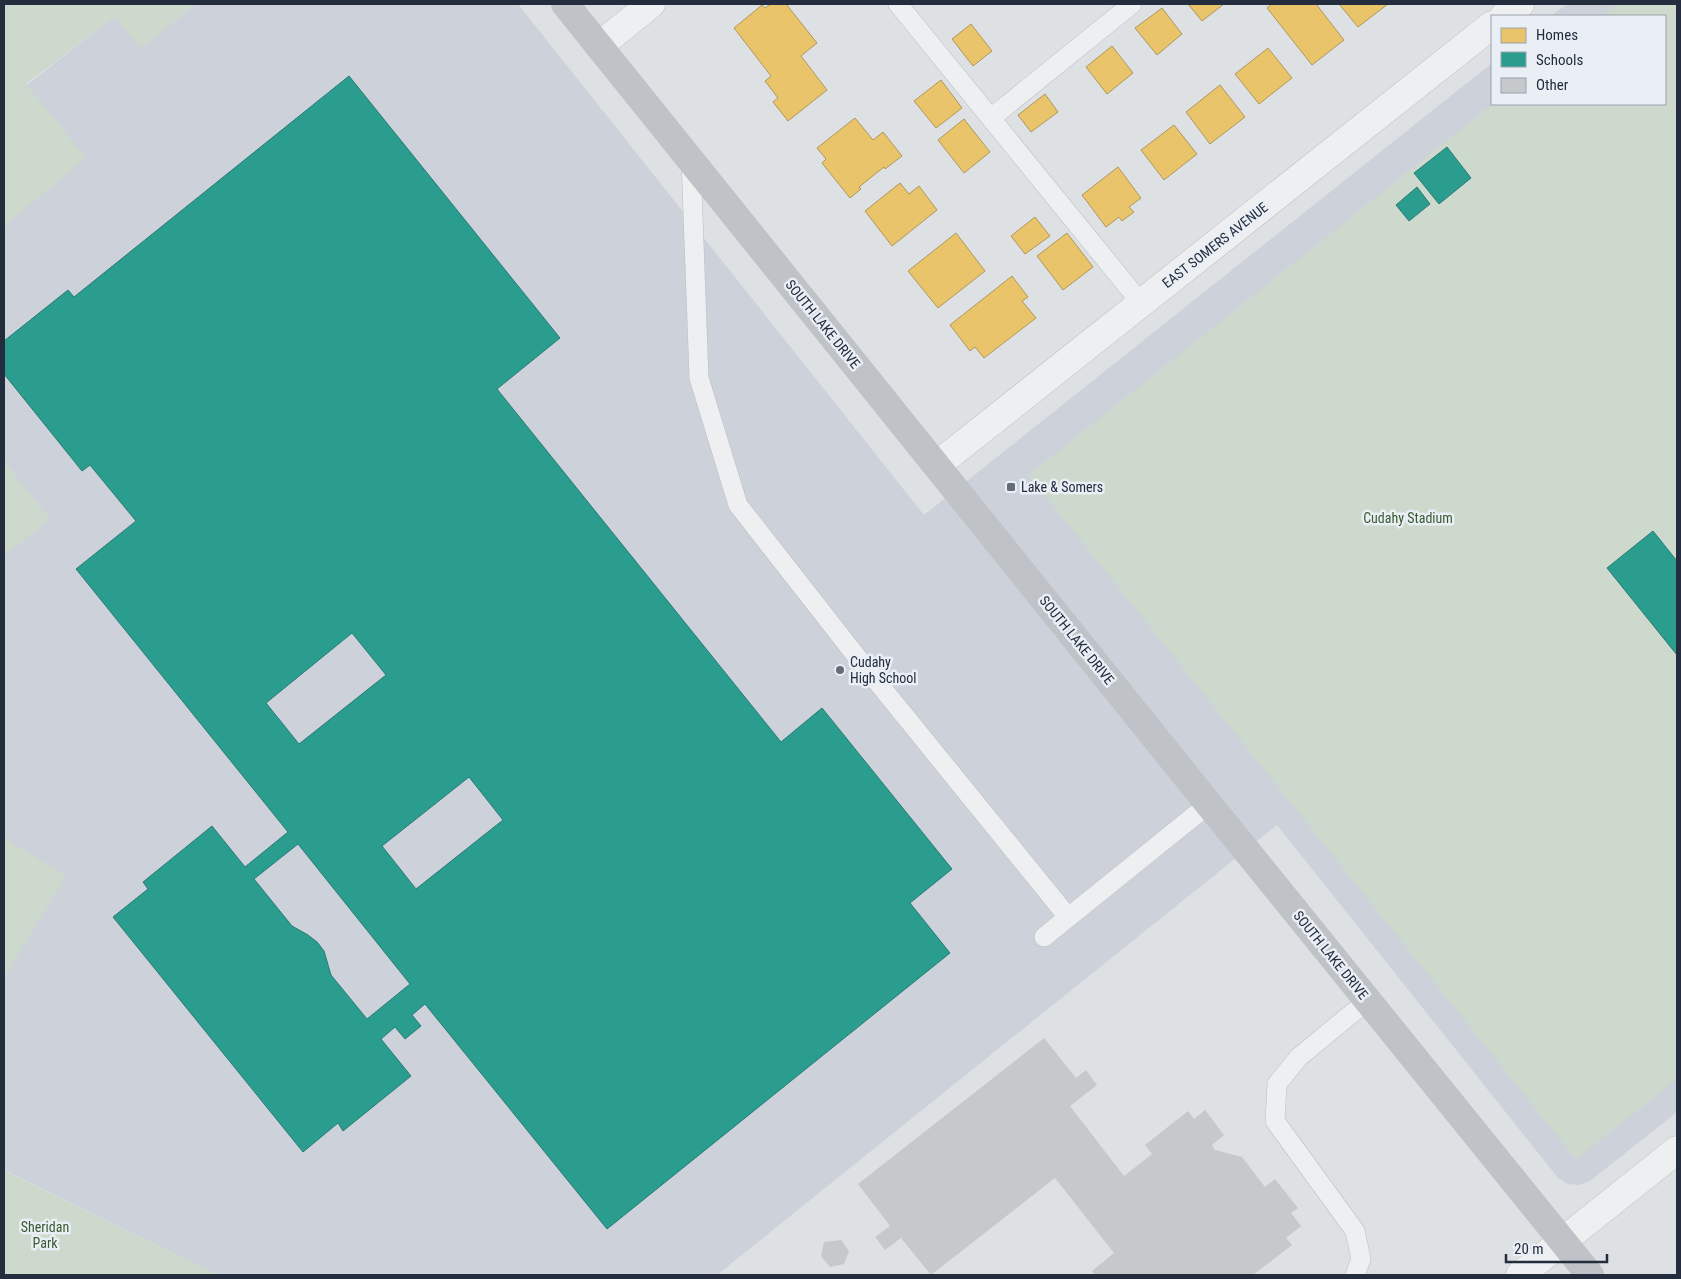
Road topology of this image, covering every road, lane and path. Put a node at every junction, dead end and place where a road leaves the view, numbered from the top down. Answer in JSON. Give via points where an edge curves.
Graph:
{"nodes":[{"id":1,"x":565,"y":4,"type":"edge"},
{"id":2,"x":651,"y":4,"type":"edge"},
{"id":3,"x":898,"y":4,"type":"edge"},
{"id":4,"x":1132,"y":4,"type":"edge"},
{"id":5,"x":1520,"y":4,"type":"edge"},
{"id":6,"x":1505,"y":15,"type":"edge"},
{"id":7,"x":1491,"y":26,"type":"edge"},
{"id":8,"x":599,"y":46,"type":"junction"},
{"id":9,"x":991,"y":118,"type":"junction"},
{"id":10,"x":691,"y":160,"type":"junction"},
{"id":11,"x":1141,"y":303,"type":"junction"},
{"id":12,"x":937,"y":466,"type":"junction"},
{"id":13,"x":1209,"y":804,"type":"junction"},
{"id":14,"x":1068,"y":917,"type":"junction"},
{"id":15,"x":1044,"y":937,"type":"dead end"},
{"id":16,"x":1368,"y":1001,"type":"junction"},
{"id":17,"x":1677,"y":1150,"type":"edge"},
{"id":18,"x":1563,"y":1241,"type":"junction"},
{"id":19,"x":1354,"y":1275,"type":"edge"},
{"id":20,"x":1520,"y":1275,"type":"edge"},
{"id":21,"x":1590,"y":1275,"type":"edge"}],
"edges":[{"from":1,"to":8,"type":"main road","name":"SOUTH LAKE DRIVE"},
{"from":2,"to":8,"type":"street"},
{"from":3,"to":9,"type":"lane"},
{"from":4,"to":9,"type":"lane"},
{"from":5,"to":6,"type":"street"},
{"from":7,"to":11,"type":"street","name":"EAST SOMERS AVENUE"},
{"from":8,"to":10,"type":"main road","name":"SOUTH LAKE DRIVE"},
{"from":9,"to":11,"type":"lane"},
{"from":10,"to":12,"type":"main road","name":"SOUTH LAKE DRIVE"},
{"from":10,"to":14,"type":"lane","via":[[699,378],[738,505]]},
{"from":11,"to":12,"type":"street","name":"EAST SOMERS AVENUE"},
{"from":12,"to":13,"type":"main road","name":"SOUTH LAKE DRIVE"},
{"from":13,"to":14,"type":"lane"},
{"from":13,"to":16,"type":"main road","name":"SOUTH LAKE DRIVE"},
{"from":14,"to":15,"type":"lane"},
{"from":16,"to":18,"type":"main road","name":"SOUTH LAKE DRIVE"},
{"from":16,"to":19,"type":"lane","via":[[1299,1057],[1276,1084],[1275,1121],[1355,1231],[1361,1259]]},
{"from":17,"to":18,"type":"street"},
{"from":18,"to":20,"type":"street"},
{"from":18,"to":21,"type":"main road","name":"SOUTH LAKE DRIVE"}]}
